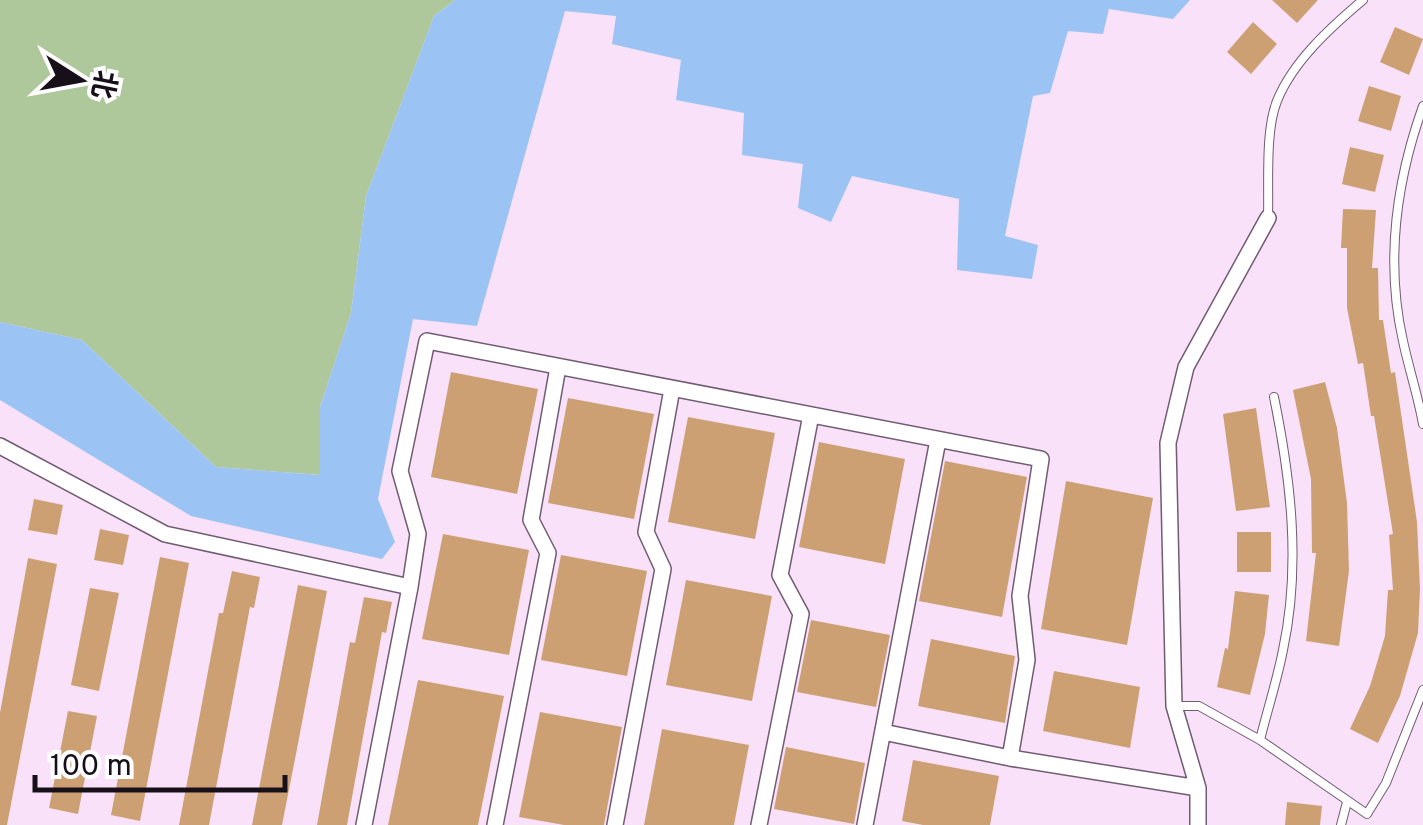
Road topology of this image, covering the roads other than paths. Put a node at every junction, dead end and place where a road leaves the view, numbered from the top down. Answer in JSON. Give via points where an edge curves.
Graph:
{"nodes":[{"id":1,"x":1362,"y":0,"type":"edge"},
{"id":2,"x":1423,"y":106,"type":"edge"},
{"id":3,"x":1268,"y":218,"type":"joint"},
{"id":4,"x":558,"y":367,"type":"junction"},
{"id":5,"x":672,"y":388,"type":"junction"},
{"id":6,"x":1274,"y":397,"type":"dead end"},
{"id":7,"x":811,"y":415,"type":"junction"},
{"id":8,"x":1423,"y":424,"type":"edge"},
{"id":9,"x":938,"y":440,"type":"junction"},
{"id":10,"x":0,"y":446,"type":"edge"},
{"id":11,"x":410,"y":587,"type":"junction"},
{"id":12,"x":1423,"y":690,"type":"edge"},
{"id":13,"x":1174,"y":706,"type":"junction"},
{"id":14,"x":883,"y":732,"type":"junction"},
{"id":15,"x":1260,"y":740,"type":"junction"},
{"id":16,"x":1010,"y":758,"type":"junction"},
{"id":17,"x":1198,"y":788,"type":"junction"},
{"id":18,"x":1347,"y":802,"type":"junction"},
{"id":19,"x":364,"y":825,"type":"edge"},
{"id":20,"x":495,"y":825,"type":"edge"},
{"id":21,"x":616,"y":825,"type":"edge"},
{"id":22,"x":759,"y":825,"type":"edge"},
{"id":23,"x":865,"y":825,"type":"edge"},
{"id":24,"x":1198,"y":825,"type":"edge"},
{"id":25,"x":1341,"y":825,"type":"edge"}],
"edges":[{"from":1,"to":3,"type":"lane","via":[[1294,70],[1276,102]]},
{"from":2,"to":8,"type":"lane","via":[[1406,155],[1394,242],[1402,340]]},
{"from":3,"to":13,"type":"street","via":[[1186,368],[1168,443]]},
{"from":4,"to":5,"type":"street"},
{"from":4,"to":11,"type":"street","via":[[427,341],[400,471],[418,534]]},
{"from":4,"to":20,"type":"street","via":[[531,520],[548,553]]},
{"from":5,"to":7,"type":"street"},
{"from":5,"to":21,"type":"street","via":[[646,532],[663,570]]},
{"from":6,"to":15,"type":"lane","via":[[1291,498],[1292,552],[1284,650]]},
{"from":7,"to":9,"type":"street"},
{"from":7,"to":22,"type":"street","via":[[780,576],[801,614]]},
{"from":9,"to":14,"type":"street"},
{"from":9,"to":16,"type":"street","via":[[1042,460],[1020,596],[1027,660]]},
{"from":10,"to":11,"type":"street","via":[[165,534]]},
{"from":11,"to":19,"type":"street"},
{"from":12,"to":18,"type":"lane","via":[[1386,783],[1366,814]]},
{"from":13,"to":15,"type":"lane","via":[[1200,706]]},
{"from":13,"to":17,"type":"street"},
{"from":14,"to":16,"type":"street"},
{"from":14,"to":23,"type":"street"},
{"from":15,"to":18,"type":"lane"},
{"from":16,"to":17,"type":"street"},
{"from":17,"to":24,"type":"street"},
{"from":18,"to":25,"type":"lane"}]}
